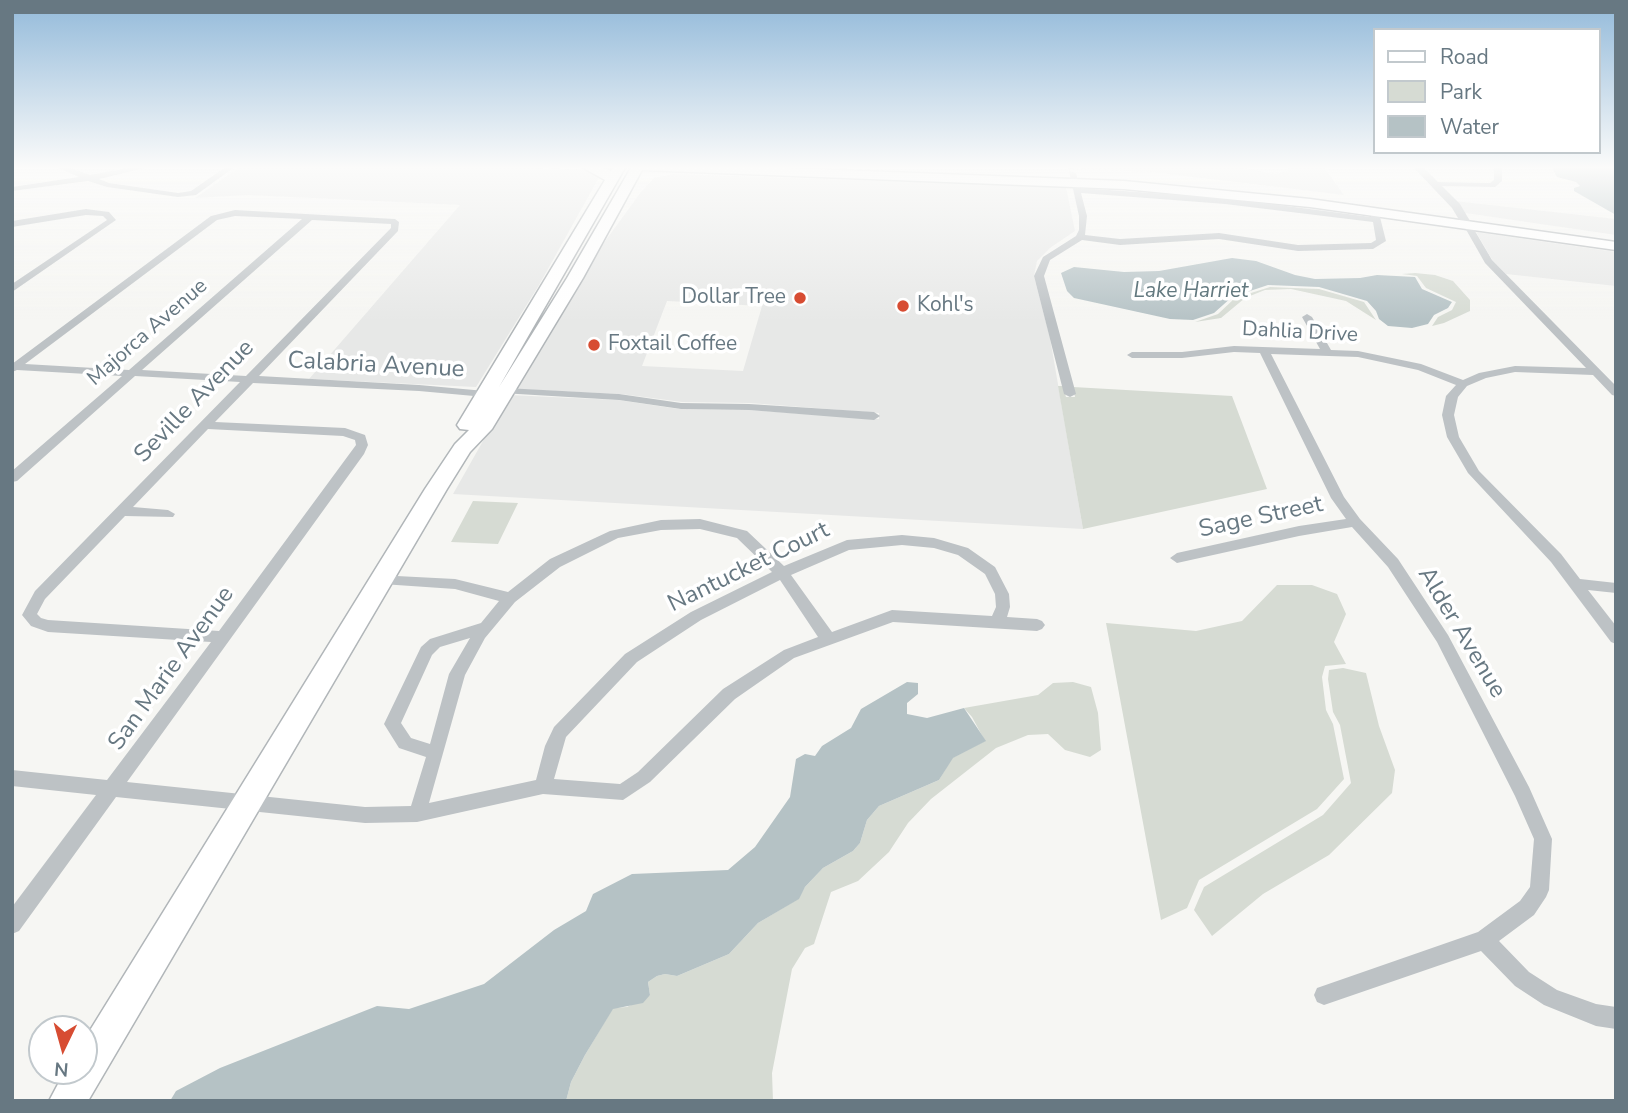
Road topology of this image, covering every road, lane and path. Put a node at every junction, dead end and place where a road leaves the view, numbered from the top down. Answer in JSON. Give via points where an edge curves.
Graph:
{"nodes":[{"id":1,"x":1376,"y":217,"type":"edge"},
{"id":2,"x":49,"y":218,"type":"edge"},
{"id":3,"x":110,"y":218,"type":"edge"},
{"id":4,"x":216,"y":218,"type":"edge"},
{"id":5,"x":309,"y":218,"type":"edge"},
{"id":6,"x":326,"y":218,"type":"edge"},
{"id":7,"x":588,"y":218,"type":"edge"},
{"id":8,"x":609,"y":218,"type":"edge"},
{"id":9,"x":1083,"y":218,"type":"edge"},
{"id":10,"x":1397,"y":218,"type":"edge"},
{"id":11,"x":1446,"y":218,"type":"edge"},
{"id":12,"x":1463,"y":218,"type":"edge"},
{"id":13,"x":1466,"y":221,"type":"junction"},
{"id":14,"x":12,"y":224,"type":"edge"},
{"id":15,"x":583,"y":226,"type":"junction"},
{"id":16,"x":1080,"y":237,"type":"junction"},
{"id":17,"x":1616,"y":238,"type":"edge"},
{"id":18,"x":1616,"y":246,"type":"edge"},
{"id":19,"x":585,"y":260,"type":"junction"},
{"id":20,"x":549,"y":282,"type":"junction"},
{"id":21,"x":12,"y":289,"type":"edge"},
{"id":22,"x":1307,"y":317,"type":"dead end"},
{"id":23,"x":544,"y":327,"type":"junction"},
{"id":24,"x":517,"y":338,"type":"junction"},
{"id":25,"x":1264,"y":350,"type":"junction"},
{"id":26,"x":1327,"y":353,"type":"junction"},
{"id":27,"x":1132,"y":355,"type":"dead end"},
{"id":28,"x":14,"y":367,"type":"edge"},
{"id":29,"x":1596,"y":372,"type":"junction"},
{"id":30,"x":132,"y":373,"type":"junction"},
{"id":31,"x":248,"y":379,"type":"junction"},
{"id":32,"x":1463,"y":384,"type":"junction"},
{"id":33,"x":505,"y":391,"type":"junction"},
{"id":34,"x":1616,"y":393,"type":"edge"},
{"id":35,"x":485,"y":394,"type":"junction"},
{"id":36,"x":1070,"y":394,"type":"dead end"},
{"id":37,"x":874,"y":416,"type":"dead end"},
{"id":38,"x":205,"y":425,"type":"junction"},
{"id":39,"x":472,"y":439,"type":"junction"},
{"id":40,"x":12,"y":478,"type":"edge"},
{"id":41,"x":120,"y":511,"type":"junction"},
{"id":42,"x":168,"y":514,"type":"dead end"},
{"id":43,"x":1355,"y":522,"type":"junction"},
{"id":44,"x":1177,"y":558,"type":"dead end"},
{"id":45,"x":782,"y":573,"type":"junction"},
{"id":46,"x":382,"y":579,"type":"junction"},
{"id":47,"x":1577,"y":584,"type":"junction"},
{"id":48,"x":1616,"y":588,"type":"edge"},
{"id":49,"x":510,"y":598,"type":"junction"},
{"id":50,"x":997,"y":623,"type":"junction"},
{"id":51,"x":1037,"y":625,"type":"dead end"},
{"id":52,"x":485,"y":627,"type":"junction"},
{"id":53,"x":223,"y":637,"type":"junction"},
{"id":54,"x":1616,"y":638,"type":"edge"},
{"id":55,"x":828,"y":639,"type":"junction"},
{"id":56,"x":436,"y":754,"type":"junction"},
{"id":57,"x":12,"y":778,"type":"edge"},
{"id":58,"x":544,"y":786,"type":"junction"},
{"id":59,"x":113,"y":787,"type":"junction"},
{"id":60,"x":248,"y":801,"type":"junction"},
{"id":61,"x":417,"y":814,"type":"junction"},
{"id":62,"x":12,"y":924,"type":"edge"},
{"id":63,"x":1484,"y":940,"type":"junction"},
{"id":64,"x":1324,"y":995,"type":"dead end"},
{"id":65,"x":1616,"y":1018,"type":"edge"},
{"id":66,"x":67,"y":1101,"type":"edge"}],
"edges":[{"from":1,"to":16,"type":"street","via":[[1380,243],[1335,248],[1298,248],[1219,236],[1120,242]]},
{"from":2,"to":14,"type":"street"},
{"from":3,"to":21,"type":"street"},
{"from":4,"to":28,"type":"street"},
{"from":5,"to":30,"type":"street","name":"Majorca Avenue"},
{"from":6,"to":31,"type":"street","name":"Seville Avenue","via":[[395,222],[395,229]]},
{"from":7,"to":15,"type":"main road"},
{"from":8,"to":19,"type":"main road"},
{"from":9,"to":16,"type":"street"},
{"from":10,"to":13,"type":"main road"},
{"from":11,"to":13,"type":"main road"},
{"from":12,"to":13,"type":"street"},
{"from":13,"to":17,"type":"main road"},
{"from":13,"to":18,"type":"main road"},
{"from":13,"to":29,"type":"street","via":[[1488,261]]},
{"from":15,"to":19,"type":"main road","via":[[579,254]]},
{"from":15,"to":20,"type":"main road"},
{"from":16,"to":36,"type":"street","via":[[1046,259],[1038,276]]},
{"from":19,"to":23,"type":"main road"},
{"from":20,"to":23,"type":"main road","via":[[557,288],[540,319]]},
{"from":20,"to":24,"type":"main road"},
{"from":22,"to":26,"type":"street"},
{"from":23,"to":33,"type":"main road"},
{"from":24,"to":33,"type":"main road","via":[[522,343],[502,379]]},
{"from":24,"to":35,"type":"main road"},
{"from":25,"to":26,"type":"street","name":"Dahlia Drive"},
{"from":25,"to":27,"type":"street","name":"Dahlia Drive"},
{"from":25,"to":43,"type":"street","name":"Alder Avenue","via":[[1338,498]]},
{"from":26,"to":32,"type":"street","name":"Dahlia Drive","via":[[1400,361]]},
{"from":28,"to":30,"type":"street","name":"Calabria Avenue"},
{"from":29,"to":32,"type":"street","via":[[1515,369]]},
{"from":29,"to":34,"type":"street"},
{"from":30,"to":31,"type":"street","name":"Calabria Avenue"},
{"from":30,"to":40,"type":"street","name":"Majorca Avenue"},
{"from":31,"to":35,"type":"street","name":"Calabria Avenue"},
{"from":31,"to":38,"type":"street","name":"Seville Avenue"},
{"from":32,"to":47,"type":"street","via":[[1452,396],[1448,415],[1452,437],[1466,463]]},
{"from":33,"to":37,"type":"street"},
{"from":33,"to":39,"type":"main road"},
{"from":35,"to":39,"type":"main road","via":[[489,406]]},
{"from":35,"to":39,"type":"main road","via":[[461,436]]},
{"from":38,"to":41,"type":"street","name":"Seville Avenue"},
{"from":38,"to":53,"type":"street","name":"San Marie Avenue","via":[[345,432],[360,438],[360,451]]},
{"from":39,"to":46,"type":"main road"},
{"from":41,"to":42,"type":"street"},
{"from":41,"to":53,"type":"street","name":"Seville Avenue","via":[[40,595],[29,615],[48,625]]},
{"from":43,"to":44,"type":"street","name":"Sage Street"},
{"from":43,"to":63,"type":"street","name":"Alder Avenue","via":[[1393,563],[1443,639],[1543,839],[1539,890],[1527,908]]},
{"from":45,"to":49,"type":"street","via":[[742,534],[700,524],[661,525],[615,534],[555,563]]},
{"from":45,"to":50,"type":"street","name":"Nantucket Court","via":[[847,545],[902,540],[934,543],[963,551],[990,570],[1002,594]]},
{"from":45,"to":55,"type":"street"},
{"from":45,"to":58,"type":"street","name":"Nantucket Court","via":[[696,616],[631,658],[560,732]]},
{"from":46,"to":49,"type":"street","via":[[455,584]]},
{"from":46,"to":60,"type":"main road"},
{"from":47,"to":48,"type":"street"},
{"from":47,"to":54,"type":"street"},
{"from":49,"to":52,"type":"street"},
{"from":50,"to":51,"type":"street"},
{"from":50,"to":55,"type":"street","via":[[892,616]]},
{"from":52,"to":56,"type":"street","via":[[457,674]]},
{"from":52,"to":56,"type":"street","via":[[435,643],[426,651],[392,724],[405,743]]},
{"from":53,"to":59,"type":"street","name":"San Marie Avenue"},
{"from":55,"to":58,"type":"street","via":[[789,654],[729,694],[623,792]]},
{"from":56,"to":61,"type":"street"},
{"from":57,"to":59,"type":"street"},
{"from":58,"to":61,"type":"street"},
{"from":59,"to":60,"type":"street"},
{"from":59,"to":62,"type":"street","name":"San Marie Avenue"},
{"from":60,"to":61,"type":"street","via":[[365,815]]},
{"from":60,"to":66,"type":"main road"},
{"from":63,"to":64,"type":"street","name":"Alder Avenue"},
{"from":63,"to":65,"type":"street","via":[[1522,979],[1551,998]]}]}
